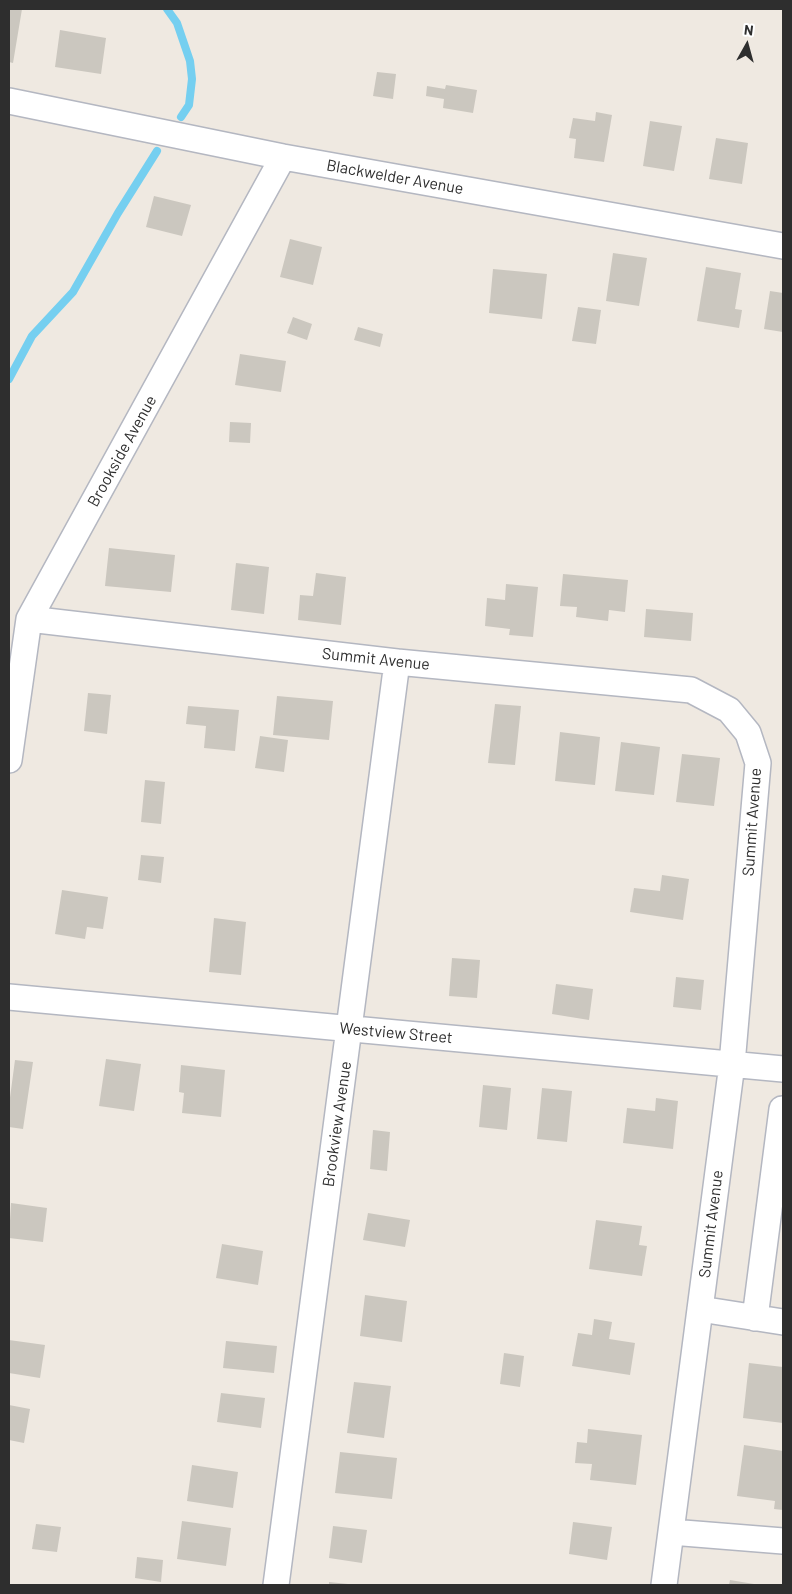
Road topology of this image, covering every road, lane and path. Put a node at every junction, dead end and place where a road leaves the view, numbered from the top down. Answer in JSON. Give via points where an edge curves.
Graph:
{"nodes":[{"id":1,"x":9,"y":101,"type":"edge"},
{"id":2,"x":283,"y":157,"type":"junction"},
{"id":3,"x":783,"y":246,"type":"edge"},
{"id":4,"x":29,"y":619,"type":"junction"},
{"id":5,"x":397,"y":662,"type":"junction"},
{"id":6,"x":9,"y":760,"type":"edge"},
{"id":7,"x":9,"y":997,"type":"edge"},
{"id":8,"x":350,"y":1028,"type":"junction"},
{"id":9,"x":732,"y":1064,"type":"junction"},
{"id":10,"x":783,"y":1070,"type":"edge"},
{"id":11,"x":783,"y":1109,"type":"edge"},
{"id":12,"x":700,"y":1310,"type":"junction"},
{"id":13,"x":755,"y":1318,"type":"junction"},
{"id":14,"x":783,"y":1322,"type":"edge"},
{"id":15,"x":670,"y":1532,"type":"junction"},
{"id":16,"x":783,"y":1541,"type":"edge"},
{"id":17,"x":276,"y":1585,"type":"edge"},
{"id":18,"x":664,"y":1585,"type":"edge"}],
"edges":[{"from":1,"to":2,"type":"street","name":"Blackwelder Avenue"},
{"from":2,"to":3,"type":"street","name":"Blackwelder Avenue"},
{"from":2,"to":4,"type":"street","name":"Brookside Avenue"},
{"from":4,"to":5,"type":"street","name":"Summit Avenue"},
{"from":4,"to":6,"type":"street","name":"Brookside Avenue"},
{"from":5,"to":8,"type":"street","name":"Brookview Avenue"},
{"from":5,"to":9,"type":"street","name":"Summit Avenue","via":[[691,690],[729,710],[748,734],[758,763]]},
{"from":7,"to":8,"type":"street","name":"Westview Street"},
{"from":8,"to":9,"type":"street","name":"Westview Street"},
{"from":8,"to":17,"type":"street","name":"Brookview Avenue"},
{"from":9,"to":10,"type":"street","name":"Westview Street"},
{"from":9,"to":12,"type":"street","name":"Summit Avenue"},
{"from":11,"to":13,"type":"street"},
{"from":12,"to":13,"type":"street"},
{"from":12,"to":15,"type":"street","name":"Summit Avenue"},
{"from":13,"to":14,"type":"street"},
{"from":15,"to":16,"type":"street"},
{"from":15,"to":18,"type":"street","name":"Summit Avenue"}]}
